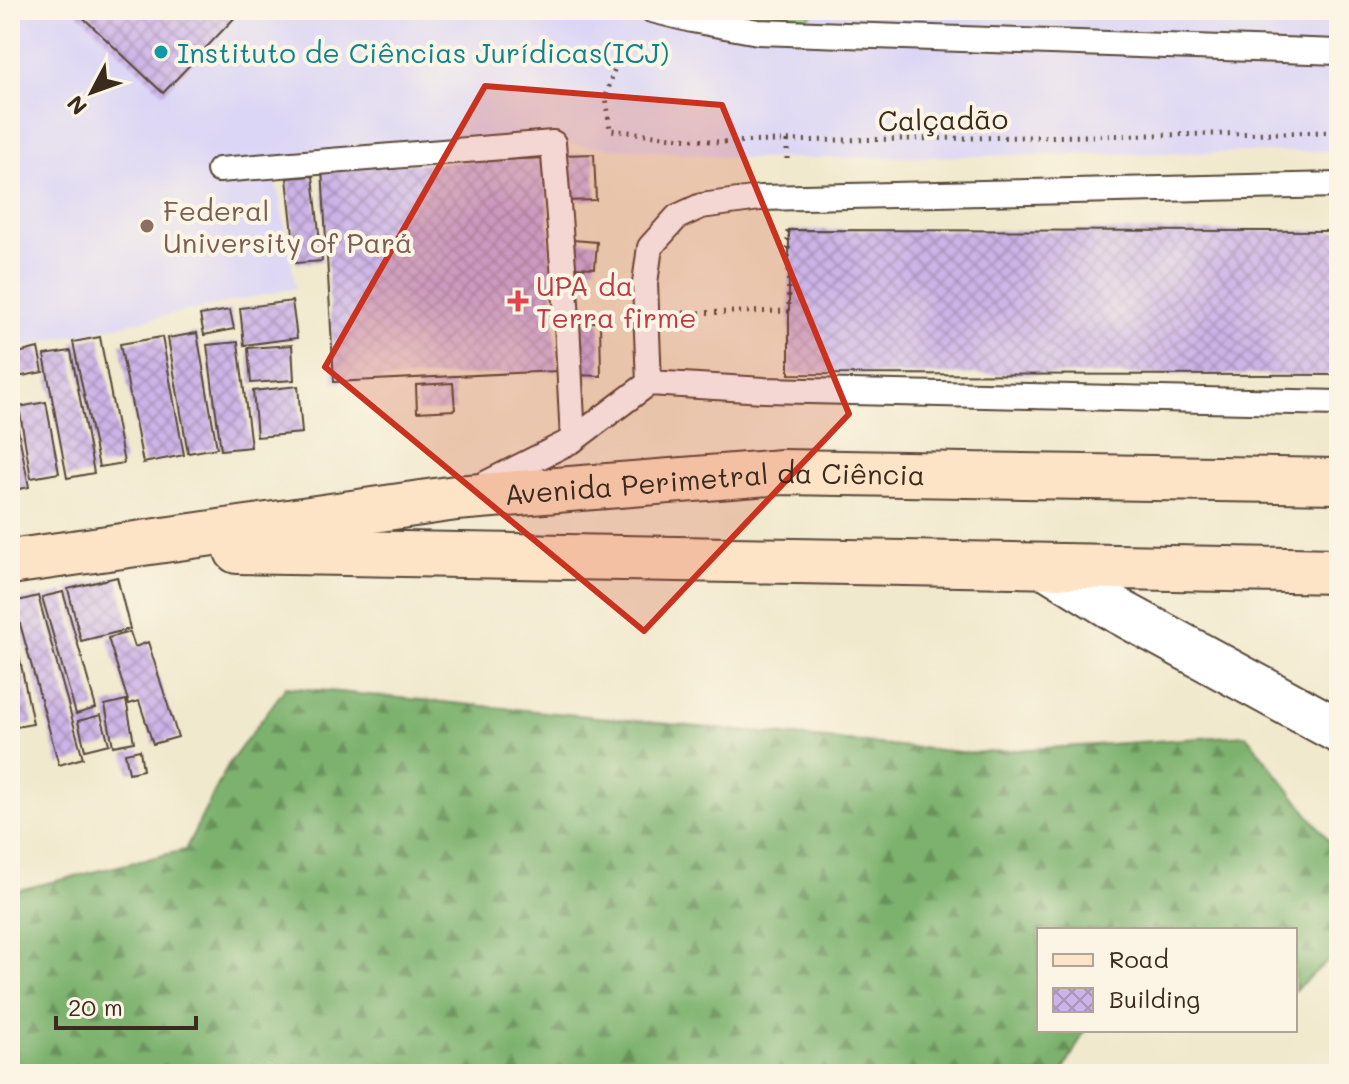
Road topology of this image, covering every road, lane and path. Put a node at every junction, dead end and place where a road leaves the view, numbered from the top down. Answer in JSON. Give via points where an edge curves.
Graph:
{"nodes":[{"id":1,"x":652,"y":10,"type":"edge"},
{"id":2,"x":1339,"y":52,"type":"edge"},
{"id":3,"x":614,"y":70,"type":"dead end"},
{"id":4,"x":1339,"y":132,"type":"edge"},
{"id":5,"x":219,"y":170,"type":"dead end"},
{"id":6,"x":1339,"y":185,"type":"edge"},
{"id":7,"x":649,"y":383,"type":"junction"},
{"id":8,"x":1339,"y":403,"type":"edge"},
{"id":9,"x":573,"y":440,"type":"junction"},
{"id":10,"x":1339,"y":481,"type":"edge"},
{"id":11,"x":456,"y":498,"type":"junction"},
{"id":12,"x":94,"y":549,"type":"junction"},
{"id":13,"x":10,"y":562,"type":"edge"},
{"id":14,"x":1046,"y":566,"type":"junction"},
{"id":15,"x":1339,"y":571,"type":"edge"},
{"id":16,"x":1339,"y":731,"type":"edge"}],
"edges":[{"from":1,"to":2,"type":"lane","via":[[758,32]]},
{"from":3,"to":4,"type":"path","name":"Calçadão","via":[[606,96],[610,130],[718,142]]},
{"from":5,"to":9,"type":"lane","via":[[553,143]]},
{"from":6,"to":7,"type":"lane","via":[[760,198],[701,206],[677,217],[650,247],[645,283]]},
{"from":7,"to":8,"type":"lane"},
{"from":7,"to":9,"type":"lane"},
{"from":9,"to":11,"type":"lane"},
{"from":10,"to":11,"type":"main road","name":"Avenida Perimetral da Ciência","via":[[782,472]]},
{"from":11,"to":12,"type":"main road","name":"Avenida Perimetral da Ciência"},
{"from":12,"to":13,"type":"main road","name":"Avenida Perimetral da Ciência"},
{"from":12,"to":14,"type":"main road","name":"Avenida Perimetral da Ciência"},
{"from":14,"to":15,"type":"main road","name":"Avenida Perimetral da Ciência"},
{"from":14,"to":16,"type":"street"}]}
